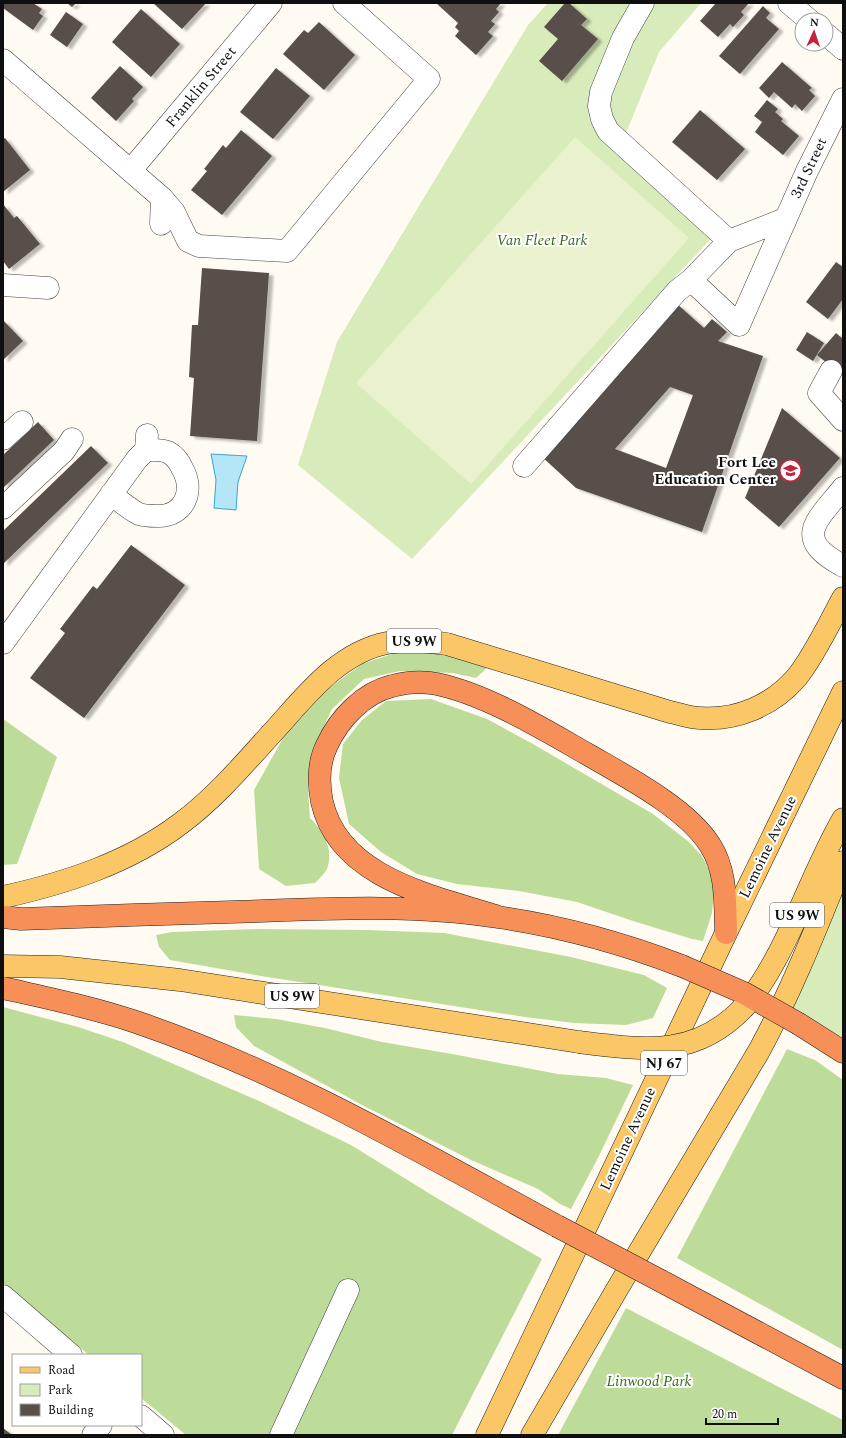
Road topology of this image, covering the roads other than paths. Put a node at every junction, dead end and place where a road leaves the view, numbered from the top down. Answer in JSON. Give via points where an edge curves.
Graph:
{"nodes":[{"id":1,"x":271,"y":3,"type":"edge"},
{"id":2,"x":344,"y":3,"type":"edge"},
{"id":3,"x":643,"y":3,"type":"edge"},
{"id":4,"x":790,"y":3,"type":"edge"},
{"id":5,"x":800,"y":12,"type":"edge"},
{"id":6,"x":834,"y":41,"type":"edge"},
{"id":7,"x":843,"y":49,"type":"edge"},
{"id":8,"x":3,"y":60,"type":"edge"},
{"id":9,"x":843,"y":98,"type":"edge"},
{"id":10,"x":131,"y":170,"type":"junction"},
{"id":11,"x":162,"y":198,"type":"junction"},
{"id":12,"x":161,"y":224,"type":"dead end"},
{"id":13,"x":781,"y":228,"type":"junction"},
{"id":14,"x":729,"y":241,"type":"junction"},
{"id":15,"x":691,"y":280,"type":"junction"},
{"id":16,"x":3,"y":285,"type":"edge"},
{"id":17,"x":48,"y":288,"type":"dead end"},
{"id":18,"x":831,"y":371,"type":"dead end"},
{"id":19,"x":843,"y":420,"type":"edge"},
{"id":20,"x":22,"y":422,"type":"dead end"},
{"id":21,"x":72,"y":438,"type":"dead end"},
{"id":22,"x":3,"y":439,"type":"edge"},
{"id":23,"x":524,"y":466,"type":"dead end"},
{"id":24,"x":843,"y":488,"type":"edge"},
{"id":25,"x":111,"y":494,"type":"junction"},
{"id":26,"x":3,"y":508,"type":"edge"},
{"id":27,"x":843,"y":566,"type":"edge"},
{"id":28,"x":843,"y":598,"type":"edge"},
{"id":29,"x":3,"y":643,"type":"edge"},
{"id":30,"x":843,"y":692,"type":"edge"},
{"id":31,"x":843,"y":820,"type":"edge"},
{"id":32,"x":843,"y":862,"type":"edge"},
{"id":33,"x":3,"y":897,"type":"edge"},
{"id":34,"x":496,"y":916,"type":"junction"},
{"id":35,"x":3,"y":917,"type":"edge"},
{"id":36,"x":726,"y":933,"type":"junction"},
{"id":37,"x":3,"y":966,"type":"edge"},
{"id":38,"x":3,"y":988,"type":"edge"},
{"id":39,"x":843,"y":1052,"type":"edge"},
{"id":40,"x":348,"y":1290,"type":"dead end"},
{"id":41,"x":3,"y":1296,"type":"edge"},
{"id":42,"x":70,"y":1354,"type":"edge"},
{"id":43,"x":843,"y":1378,"type":"edge"},
{"id":44,"x":142,"y":1417,"type":"edge"},
{"id":45,"x":100,"y":1426,"type":"edge"},
{"id":46,"x":93,"y":1435,"type":"edge"},
{"id":47,"x":164,"y":1435,"type":"edge"},
{"id":48,"x":281,"y":1435,"type":"edge"},
{"id":49,"x":487,"y":1435,"type":"edge"},
{"id":50,"x":532,"y":1435,"type":"edge"}],
"edges":[{"from":1,"to":10,"type":"street","name":"Franklin Street"},
{"from":2,"to":11,"type":"street","via":[[429,79],[287,251],[199,246],[188,241],[174,212]]},
{"from":3,"to":14,"type":"street","via":[[623,38],[601,92],[599,106],[602,119],[608,131]]},
{"from":4,"to":5,"type":"street"},
{"from":6,"to":7,"type":"street"},
{"from":8,"to":10,"type":"street"},
{"from":9,"to":13,"type":"street","name":"3rd Street"},
{"from":10,"to":11,"type":"street"},
{"from":11,"to":12,"type":"street"},
{"from":13,"to":14,"type":"street"},
{"from":13,"to":15,"type":"street","name":"3rd Street","via":[[739,325]]},
{"from":14,"to":15,"type":"street"},
{"from":15,"to":23,"type":"street","via":[[676,291]]},
{"from":16,"to":17,"type":"street"},
{"from":18,"to":19,"type":"street","via":[[819,393]]},
{"from":20,"to":22,"type":"street"},
{"from":21,"to":26,"type":"street","via":[[64,451]]},
{"from":24,"to":27,"type":"street","via":[[812,530],[818,550]]},
{"from":25,"to":25,"type":"street","via":[[147,442],[176,458],[188,480],[188,493],[181,508],[164,516],[140,514]]},
{"from":25,"to":29,"type":"street"},
{"from":28,"to":33,"type":"main road","number":"US 9W","via":[[806,663],[792,681],[764,704],[728,717],[699,718],[670,712],[447,644],[403,642],[372,648],[342,663],[320,680],[227,783],[164,836],[129,857],[90,872],[33,891]]},
{"from":30,"to":36,"type":"main road","name":"Lemoine Avenue","number":"NJ 67"},
{"from":31,"to":37,"type":"main road","number":"US 9W","bridge":true,"via":[[779,951],[757,990],[737,1014],[718,1029],[681,1045],[645,1049],[579,1042],[180,980],[75,968]]},
{"from":32,"to":50,"type":"main road","via":[[806,954],[759,1051]]},
{"from":34,"to":35,"type":"highway","via":[[451,911],[313,909]]},
{"from":34,"to":36,"type":"highway","via":[[409,888],[383,876],[356,858],[328,822],[319,780],[323,753],[340,723],[362,701],[376,692],[391,686],[422,682],[471,695],[500,707],[568,743],[665,802],[703,835],[716,855],[724,884]]},
{"from":34,"to":39,"type":"highway","bridge":true,"via":[[599,938],[682,966],[744,993]]},
{"from":36,"to":49,"type":"main road","name":"Lemoine Avenue","number":"NJ 67"},
{"from":38,"to":43,"type":"highway","bridge":true,"via":[[134,1021],[246,1064],[362,1122]]},
{"from":40,"to":48,"type":"street"},
{"from":41,"to":42,"type":"street"},
{"from":44,"to":47,"type":"street"},
{"from":45,"to":46,"type":"street"}]}
